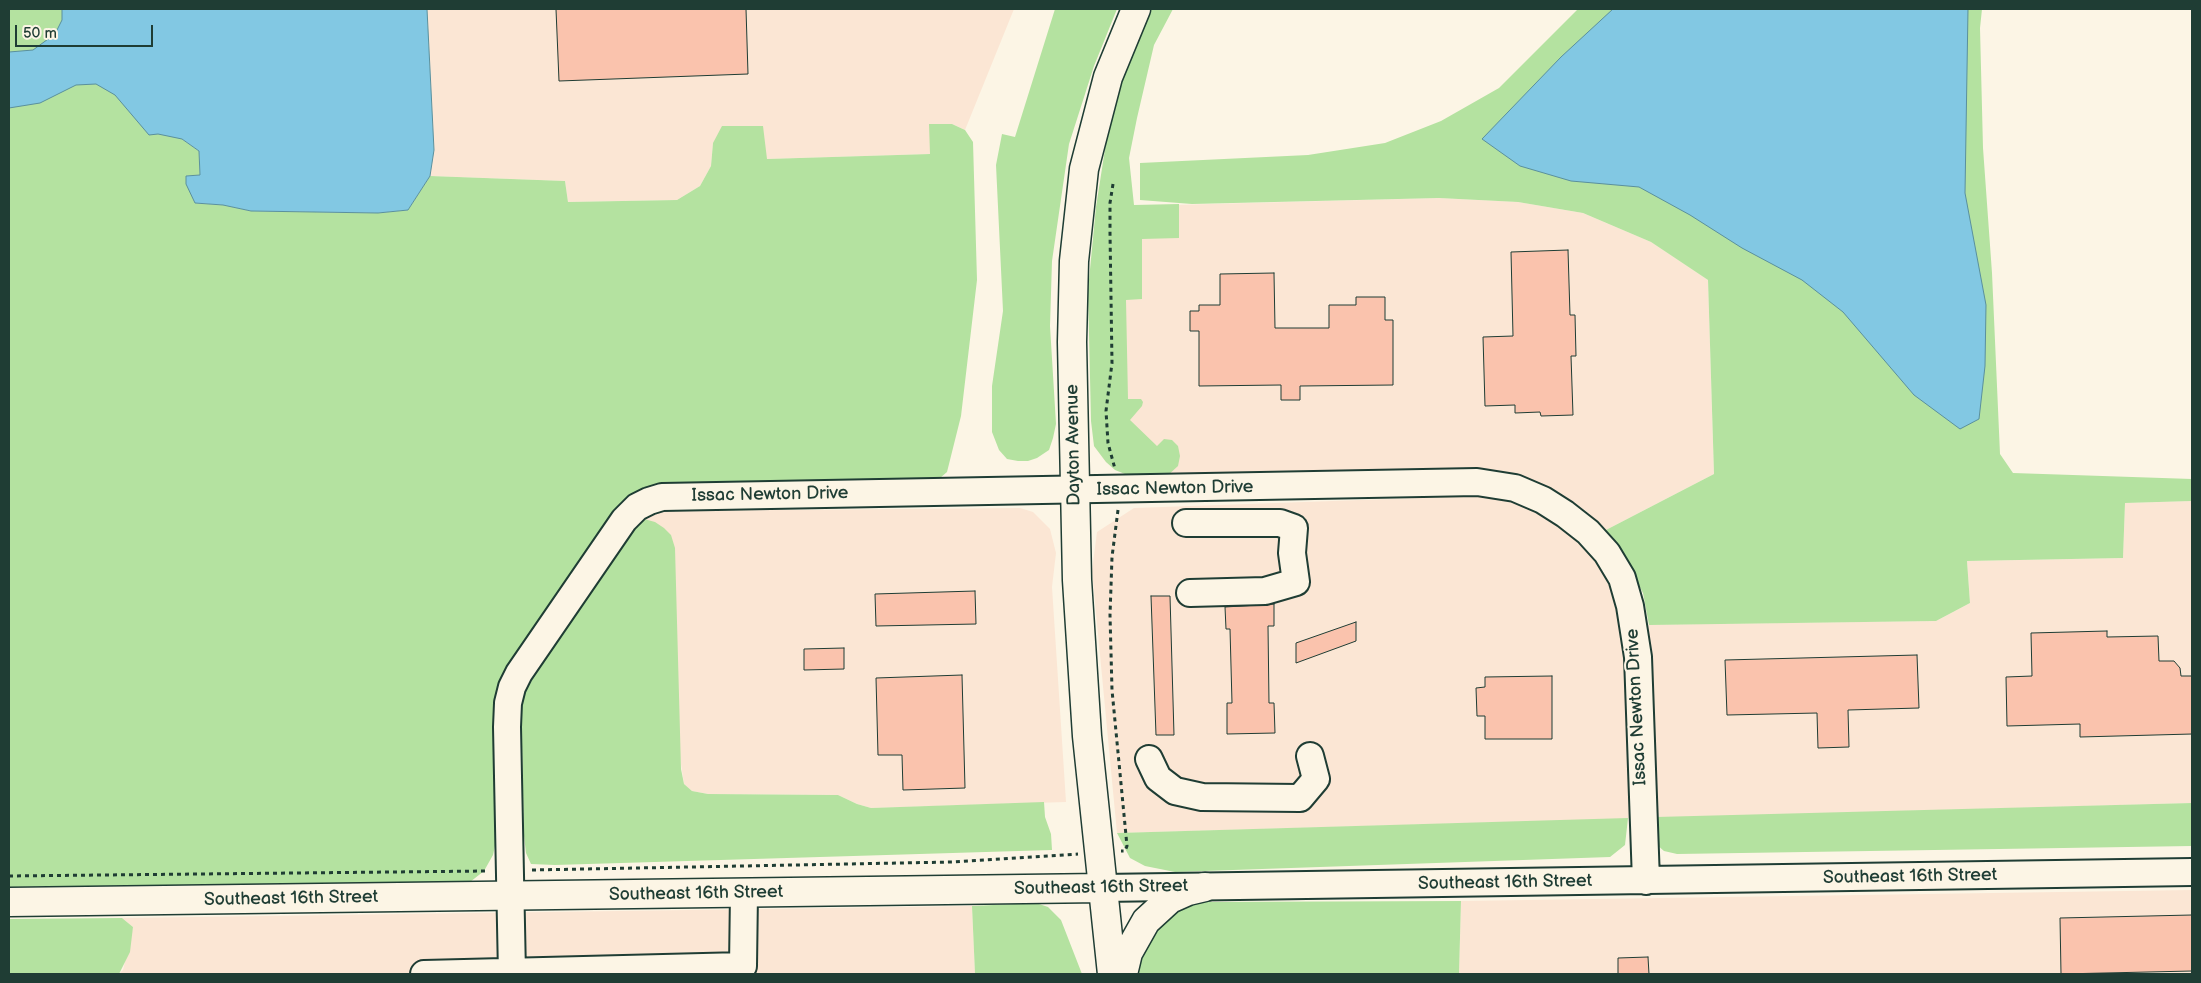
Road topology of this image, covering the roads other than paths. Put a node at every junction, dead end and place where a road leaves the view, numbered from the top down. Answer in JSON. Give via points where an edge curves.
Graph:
{"nodes":[{"id":1,"x":1136,"y":9,"type":"edge"},
{"id":2,"x":1075,"y":491,"type":"junction"},
{"id":3,"x":1186,"y":523,"type":"dead end"},
{"id":4,"x":1190,"y":593,"type":"dead end"},
{"id":5,"x":1310,"y":756,"type":"dead end"},
{"id":6,"x":1149,"y":759,"type":"dead end"},
{"id":7,"x":2192,"y":872,"type":"edge"},
{"id":8,"x":1646,"y":881,"type":"junction"},
{"id":9,"x":1205,"y":887,"type":"junction"},
{"id":10,"x":1102,"y":888,"type":"junction"},
{"id":11,"x":744,"y":893,"type":"junction"},
{"id":12,"x":512,"y":897,"type":"junction"},
{"id":13,"x":9,"y":902,"type":"edge"},
{"id":14,"x":620,"y":971,"type":"edge"},
{"id":15,"x":563,"y":972,"type":"edge"},
{"id":16,"x":512,"y":973,"type":"edge"},
{"id":17,"x":424,"y":974,"type":"edge"},
{"id":18,"x":1112,"y":974,"type":"edge"},
{"id":19,"x":1123,"y":974,"type":"edge"}],
"edges":[{"from":1,"to":2,"type":"main road","name":"Dayton Avenue","via":[[1108,77],[1084,169],[1074,261]]},
{"from":2,"to":8,"type":"street","name":"Issac Newton Drive","via":[[1477,482],[1515,488],[1565,514],[1607,553],[1622,578],[1630,606],[1638,657]]},
{"from":2,"to":10,"type":"main road","name":"Dayton Avenue","via":[[1087,736]]},
{"from":2,"to":12,"type":"street","name":"Issac Newton Drive","via":[[662,497],[637,507],[618,528],[512,687],[507,726]]},
{"from":3,"to":4,"type":"street","via":[[1280,523],[1294,528],[1292,553],[1296,582],[1265,591]]},
{"from":5,"to":6,"type":"street","via":[[1316,779],[1300,798],[1202,797],[1175,791],[1158,778]]},
{"from":7,"to":8,"type":"street","name":"Southeast 16th Street"},
{"from":8,"to":9,"type":"street","name":"Southeast 16th Street"},
{"from":9,"to":10,"type":"street","name":"Southeast 16th Street"},
{"from":9,"to":19,"type":"main road","via":[[1170,899],[1146,921],[1128,953]]},
{"from":10,"to":11,"type":"main road","name":"Southeast 16th Street"},
{"from":10,"to":18,"type":"main road","name":"Dayton Avenue"},
{"from":11,"to":12,"type":"main road","name":"Southeast 16th Street"},
{"from":11,"to":14,"type":"street","via":[[743,966]]},
{"from":12,"to":13,"type":"main road","name":"Southeast 16th Street"},
{"from":12,"to":16,"type":"street","name":"Issac Newton Drive"},
{"from":14,"to":15,"type":"street"},
{"from":15,"to":16,"type":"street"},
{"from":16,"to":17,"type":"street"}]}
